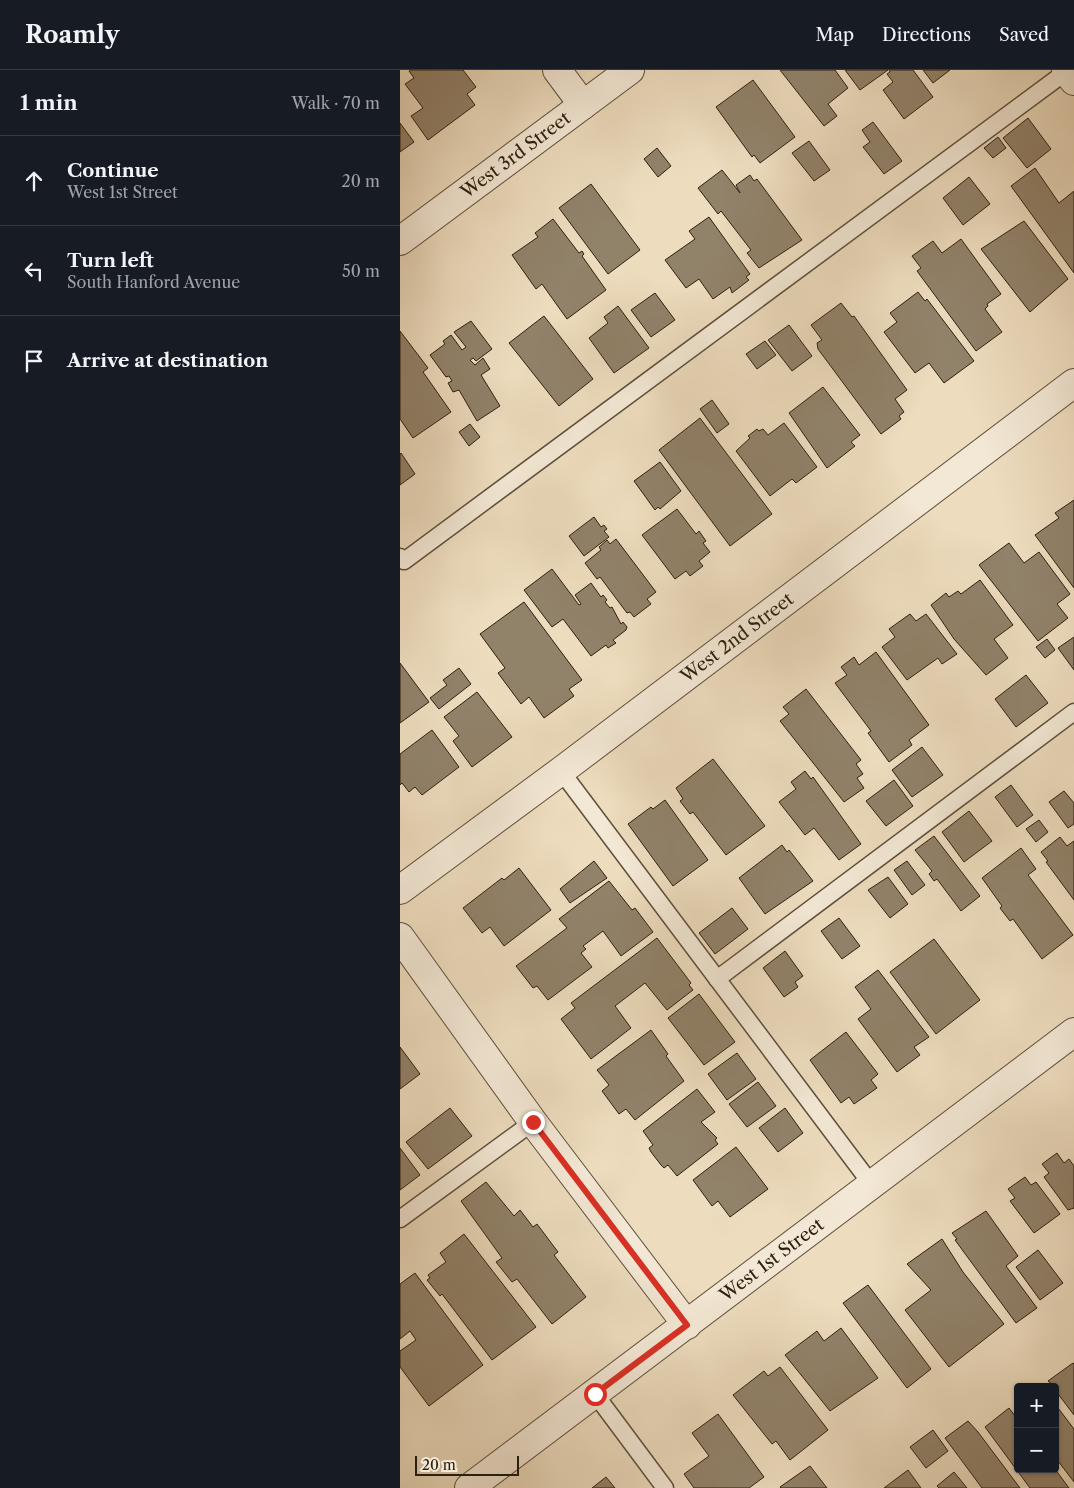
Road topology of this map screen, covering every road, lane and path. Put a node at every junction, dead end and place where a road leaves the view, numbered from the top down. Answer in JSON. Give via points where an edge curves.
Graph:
{"nodes":[{"id":1,"x":557,"y":70,"type":"edge"},
{"id":2,"x":630,"y":70,"type":"edge"},
{"id":3,"x":1069,"y":74,"type":"edge"},
{"id":4,"x":583,"y":105,"type":"junction"},
{"id":5,"x":400,"y":240,"type":"edge"},
{"id":6,"x":1074,"y":383,"type":"edge"},
{"id":7,"x":400,"y":557,"type":"edge"},
{"id":8,"x":1074,"y":712,"type":"edge"},
{"id":9,"x":561,"y":771,"type":"junction"},
{"id":10,"x":400,"y":890,"type":"edge"},
{"id":11,"x":400,"y":937,"type":"edge"},
{"id":12,"x":717,"y":979,"type":"junction"},
{"id":13,"x":1074,"y":1032,"type":"edge"},
{"id":14,"x":533,"y":1122,"type":"junction"},
{"id":15,"x":872,"y":1185,"type":"junction"},
{"id":16,"x":400,"y":1219,"type":"edge"},
{"id":17,"x":687,"y":1325,"type":"junction"},
{"id":18,"x":595,"y":1394,"type":"junction"},
{"id":19,"x":470,"y":1488,"type":"edge"},
{"id":20,"x":665,"y":1488,"type":"edge"}],
"edges":[{"from":1,"to":4,"type":"street"},
{"from":2,"to":4,"type":"street","name":"West 3rd Street"},
{"from":3,"to":7,"type":"lane","via":[[404,562]]},
{"from":4,"to":5,"type":"street","name":"West 3rd Street"},
{"from":6,"to":9,"type":"street","name":"West 2nd Street"},
{"from":8,"to":12,"type":"lane"},
{"from":9,"to":10,"type":"street","name":"West 2nd Street"},
{"from":9,"to":12,"type":"lane"},
{"from":11,"to":14,"type":"street"},
{"from":12,"to":15,"type":"lane"},
{"from":13,"to":15,"type":"street","name":"West 1st Street"},
{"from":14,"to":16,"type":"lane"},
{"from":14,"to":17,"type":"street"},
{"from":15,"to":17,"type":"street","name":"West 1st Street"},
{"from":17,"to":18,"type":"street","name":"West 1st Street"},
{"from":18,"to":19,"type":"street","name":"West 1st Street"},
{"from":18,"to":20,"type":"lane"}]}
